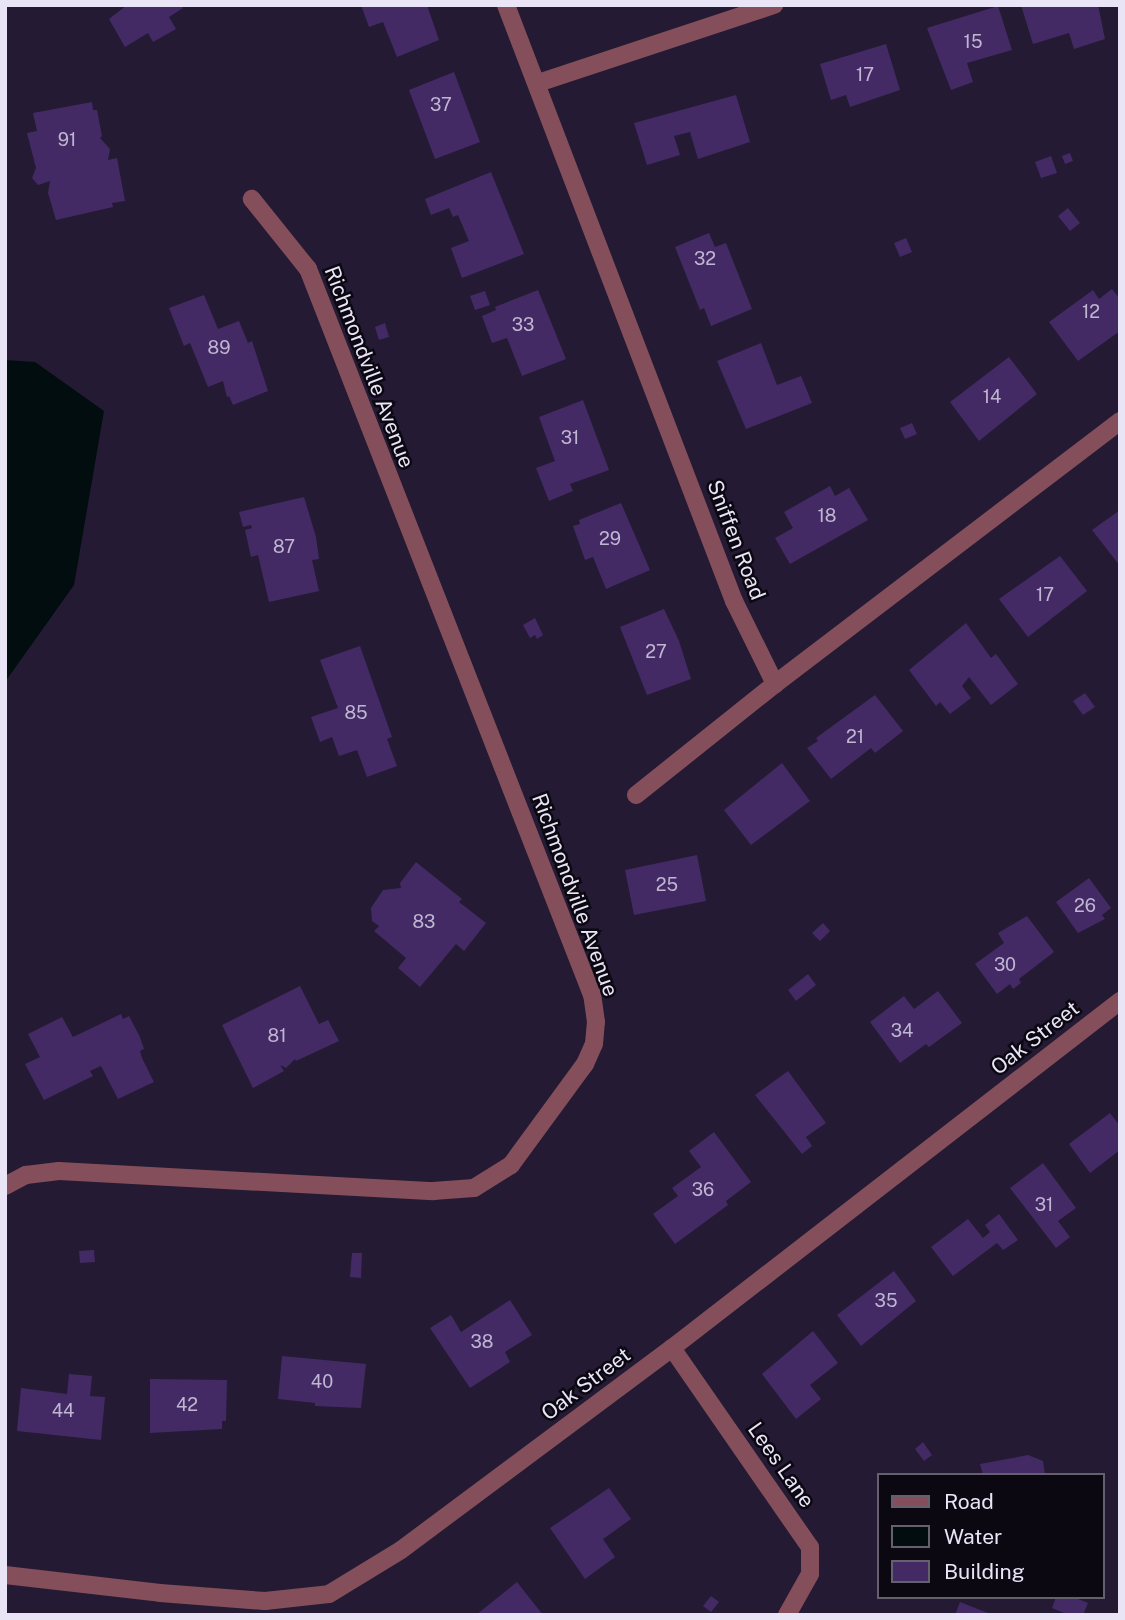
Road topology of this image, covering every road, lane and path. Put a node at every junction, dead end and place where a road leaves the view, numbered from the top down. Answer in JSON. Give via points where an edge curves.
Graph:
{"nodes":[{"id":1,"x":506,"y":5,"type":"edge"},
{"id":2,"x":774,"y":5,"type":"edge"},
{"id":3,"x":538,"y":83,"type":"junction"},
{"id":4,"x":252,"y":200,"type":"dead end"},
{"id":5,"x":1120,"y":421,"type":"edge"},
{"id":6,"x":775,"y":684,"type":"junction"},
{"id":7,"x":636,"y":795,"type":"dead end"},
{"id":8,"x":1120,"y":1001,"type":"edge"},
{"id":9,"x":5,"y":1186,"type":"edge"},
{"id":10,"x":673,"y":1348,"type":"junction"},
{"id":11,"x":5,"y":1575,"type":"edge"},
{"id":12,"x":788,"y":1615,"type":"edge"}],
"edges":[{"from":1,"to":3,"type":"street","name":"Sniffen Road"},
{"from":2,"to":3,"type":"street"},
{"from":3,"to":6,"type":"street","name":"Sniffen Road","via":[[734,601]]},
{"from":4,"to":9,"type":"street","name":"Richmondville Avenue","via":[[308,269],[592,995],[594,1044],[572,1083],[511,1165],[474,1188],[433,1191],[60,1171],[26,1175]]},
{"from":5,"to":6,"type":"street"},
{"from":6,"to":7,"type":"street"},
{"from":8,"to":10,"type":"street","name":"Oak Street"},
{"from":10,"to":11,"type":"street","name":"Oak Street","via":[[401,1550],[329,1594],[265,1601]]},
{"from":10,"to":12,"type":"street","name":"Lees Lane","via":[[810,1546],[810,1574]]}]}
